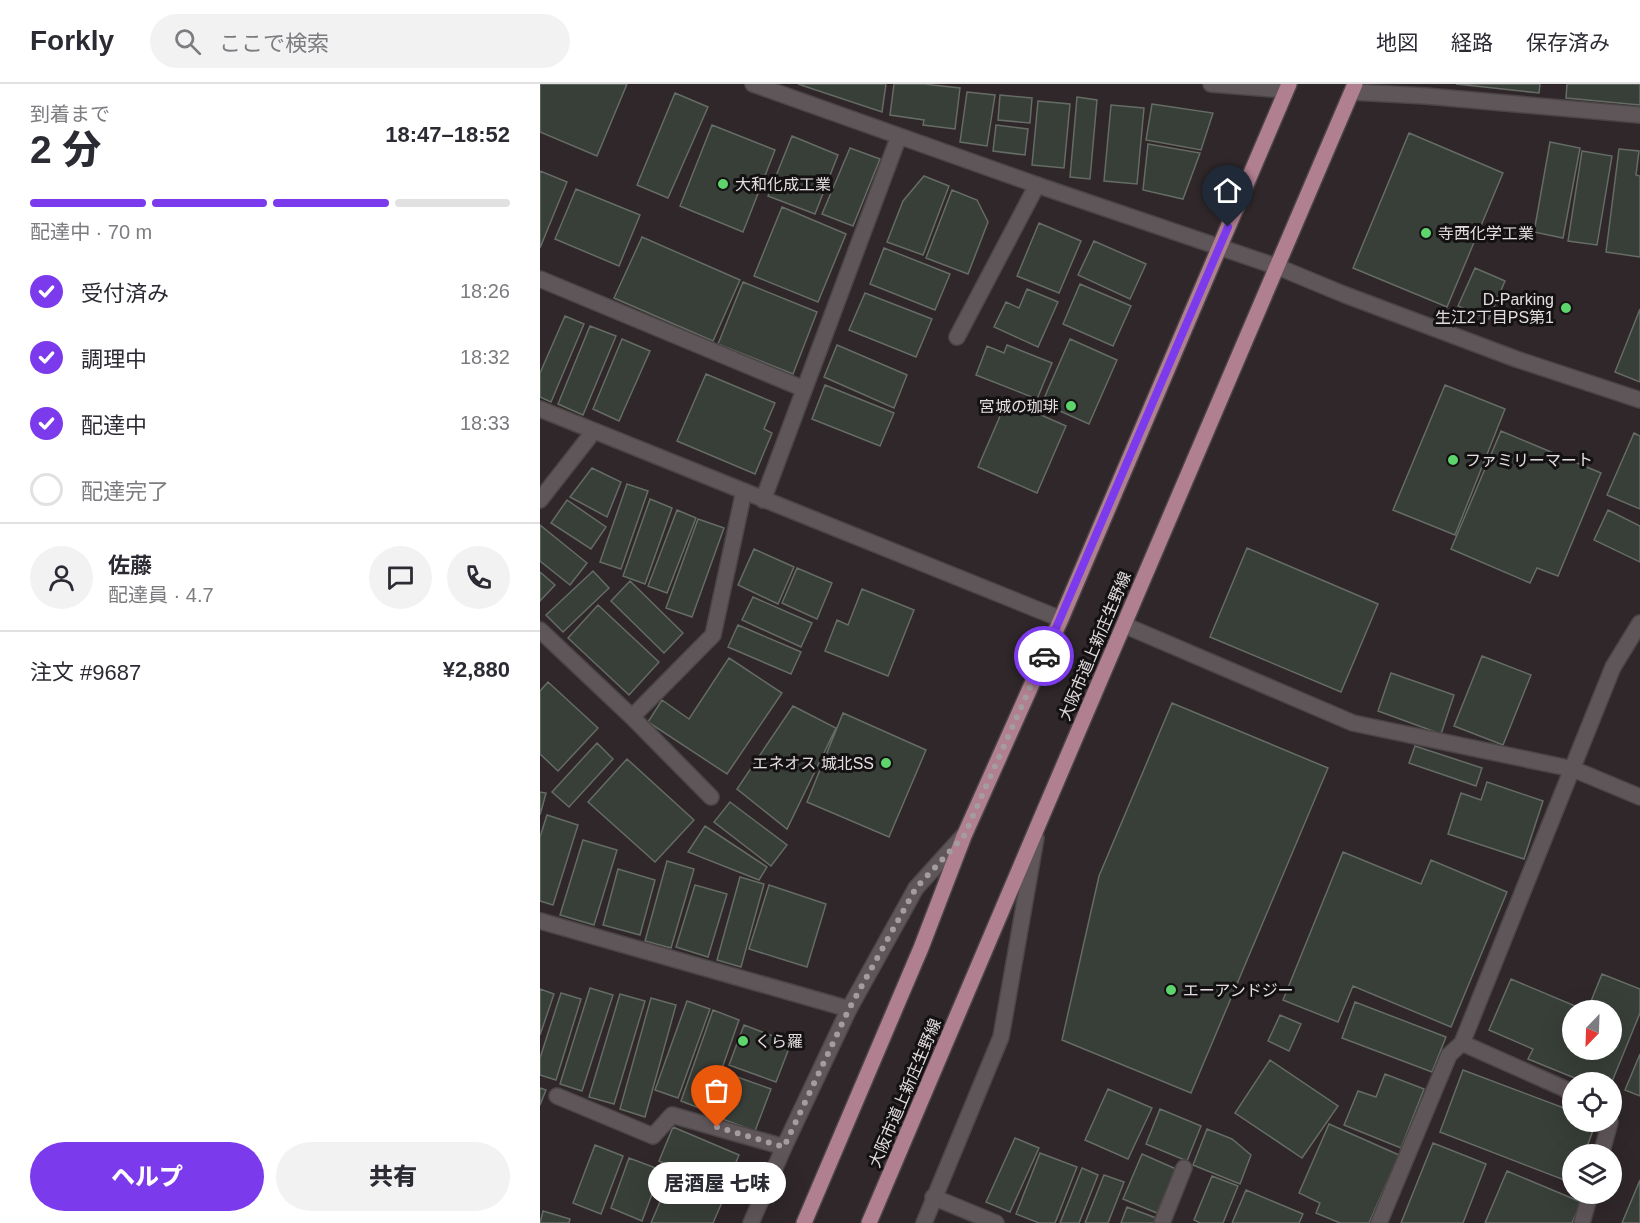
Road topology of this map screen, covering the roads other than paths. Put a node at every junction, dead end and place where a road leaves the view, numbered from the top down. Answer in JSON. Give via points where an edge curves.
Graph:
{"nodes":[{"id":1,"x":753,"y":84,"type":"edge"},
{"id":2,"x":1211,"y":84,"type":"edge"},
{"id":3,"x":1287,"y":87,"type":"edge"},
{"id":4,"x":1354,"y":88,"type":"edge"},
{"id":5,"x":1640,"y":115,"type":"edge"},
{"id":6,"x":899,"y":136,"type":"junction"},
{"id":7,"x":1037,"y":185,"type":"junction"},
{"id":8,"x":1220,"y":247,"type":"junction"},
{"id":9,"x":1278,"y":267,"type":"junction"},
{"id":10,"x":540,"y":279,"type":"edge"},
{"id":11,"x":957,"y":337,"type":"dead end"},
{"id":12,"x":804,"y":389,"type":"junction"},
{"id":13,"x":1640,"y":400,"type":"edge"},
{"id":14,"x":540,"y":410,"type":"edge"},
{"id":15,"x":594,"y":431,"type":"junction"},
{"id":16,"x":744,"y":491,"type":"junction"},
{"id":17,"x":540,"y":500,"type":"edge"},
{"id":18,"x":763,"y":500,"type":"junction"},
{"id":19,"x":1061,"y":619,"type":"junction"},
{"id":20,"x":1640,"y":623,"type":"edge"},
{"id":21,"x":1124,"y":625,"type":"junction"},
{"id":22,"x":540,"y":630,"type":"edge"},
{"id":23,"x":632,"y":717,"type":"junction"},
{"id":24,"x":1573,"y":769,"type":"junction"},
{"id":25,"x":711,"y":797,"type":"dead end"},
{"id":26,"x":1640,"y":797,"type":"edge"},
{"id":27,"x":1039,"y":823,"type":"junction"},
{"id":28,"x":964,"y":836,"type":"junction"},
{"id":29,"x":540,"y":921,"type":"edge"},
{"id":30,"x":849,"y":1009,"type":"junction"},
{"id":31,"x":1462,"y":1043,"type":"junction"},
{"id":32,"x":1562,"y":1088,"type":"edge"},
{"id":33,"x":557,"y":1096,"type":"dead end"},
{"id":34,"x":784,"y":1147,"type":"junction"},
{"id":35,"x":1184,"y":1168,"type":"dead end"},
{"id":36,"x":933,"y":1197,"type":"junction"},
{"id":37,"x":1587,"y":1204,"type":"edge"},
{"id":38,"x":751,"y":1223,"type":"edge"},
{"id":39,"x":804,"y":1223,"type":"edge"},
{"id":40,"x":869,"y":1223,"type":"edge"},
{"id":41,"x":924,"y":1223,"type":"edge"},
{"id":42,"x":996,"y":1223,"type":"edge"},
{"id":43,"x":1162,"y":1223,"type":"edge"},
{"id":44,"x":1379,"y":1223,"type":"edge"},
{"id":45,"x":1582,"y":1223,"type":"edge"}],
"edges":[{"from":1,"to":6,"type":"street"},
{"from":2,"to":3,"type":"street"},
{"from":3,"to":8,"type":"main road"},
{"from":4,"to":5,"type":"street"},
{"from":4,"to":9,"type":"main road","name":"大阪市道上新庄生野線"},
{"from":6,"to":7,"type":"street"},
{"from":6,"to":12,"type":"street"},
{"from":7,"to":8,"type":"street"},
{"from":7,"to":11,"type":"street"},
{"from":8,"to":9,"type":"street"},
{"from":8,"to":19,"type":"main road"},
{"from":9,"to":13,"type":"street","via":[[1516,359]]},
{"from":9,"to":21,"type":"main road","name":"大阪市道上新庄生野線"},
{"from":10,"to":12,"type":"street"},
{"from":12,"to":18,"type":"street"},
{"from":14,"to":15,"type":"street"},
{"from":15,"to":16,"type":"street"},
{"from":15,"to":17,"type":"street"},
{"from":16,"to":18,"type":"street"},
{"from":16,"to":23,"type":"street","via":[[713,635]]},
{"from":18,"to":19,"type":"street"},
{"from":19,"to":28,"type":"main road"},
{"from":20,"to":24,"type":"street","via":[[1614,666]]},
{"from":21,"to":24,"type":"street","via":[[1353,723]]},
{"from":21,"to":27,"type":"main road","name":"大阪市道上新庄生野線"},
{"from":22,"to":23,"type":"street"},
{"from":23,"to":25,"type":"street"},
{"from":24,"to":26,"type":"street"},
{"from":24,"to":31,"type":"street"},
{"from":27,"to":36,"type":"street","via":[[1001,1036]]},
{"from":27,"to":40,"type":"main road","name":"大阪市道上新庄生野線"},
{"from":28,"to":30,"type":"street","via":[[916,888]]},
{"from":28,"to":39,"type":"main road","via":[[921,948]]},
{"from":29,"to":30,"type":"street"},
{"from":30,"to":34,"type":"street"},
{"from":31,"to":32,"type":"street"},
{"from":31,"to":44,"type":"street","via":[[1449,1055]]},
{"from":33,"to":34,"type":"street","via":[[653,1136],[672,1115]]},
{"from":34,"to":38,"type":"street"},
{"from":35,"to":43,"type":"street"},
{"from":36,"to":41,"type":"street"},
{"from":36,"to":42,"type":"street"},
{"from":37,"to":45,"type":"street"}]}
